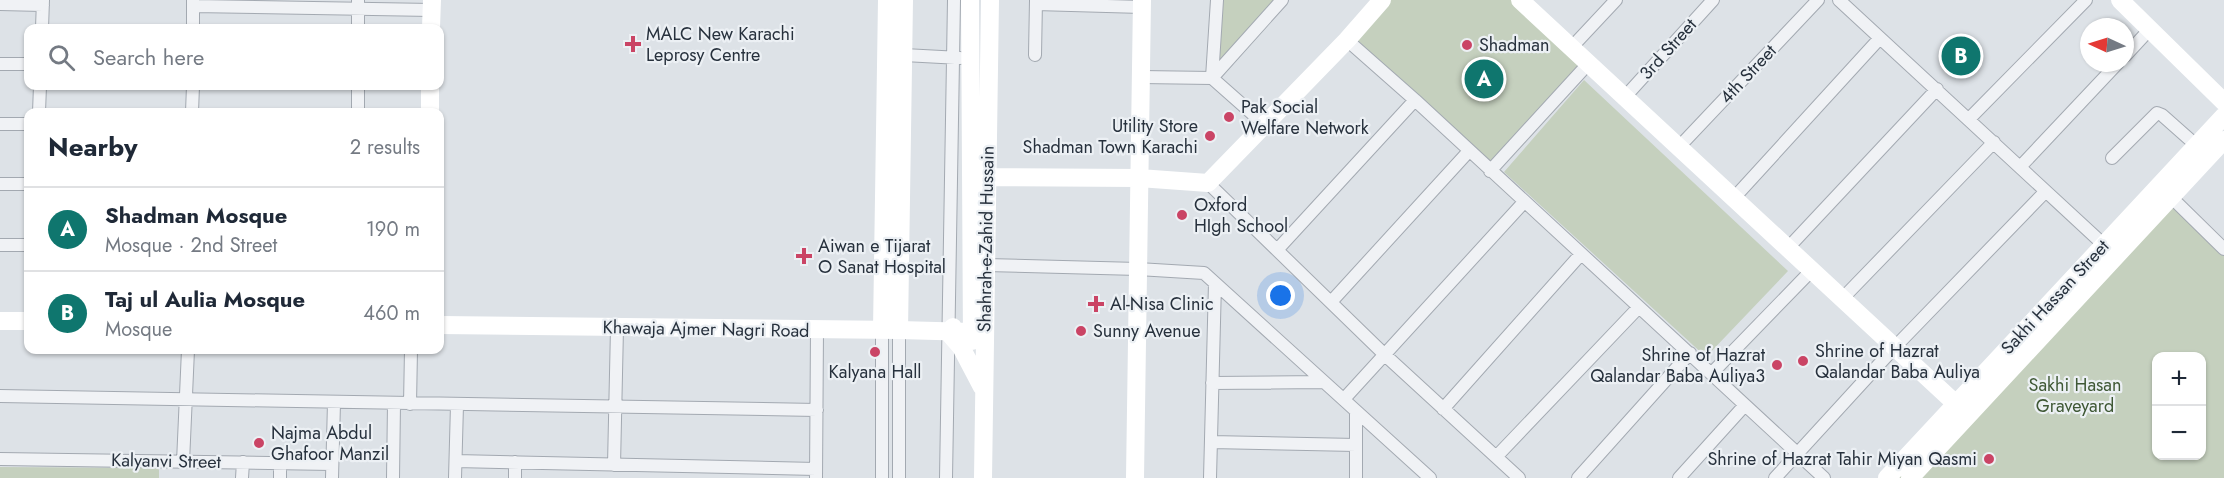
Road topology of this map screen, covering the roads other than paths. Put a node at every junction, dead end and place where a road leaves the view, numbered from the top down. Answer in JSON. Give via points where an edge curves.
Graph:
{"nodes":[{"id":1,"x":887,"y":0,"type":"edge"},
{"id":2,"x":904,"y":0,"type":"edge"},
{"id":3,"x":954,"y":0,"type":"edge"},
{"id":4,"x":970,"y":0,"type":"edge"},
{"id":5,"x":990,"y":0,"type":"edge"},
{"id":6,"x":1217,"y":0,"type":"edge"},
{"id":7,"x":1282,"y":0,"type":"edge"},
{"id":8,"x":1382,"y":0,"type":"edge"},
{"id":9,"x":1520,"y":0,"type":"edge"},
{"id":10,"x":1616,"y":0,"type":"edge"},
{"id":11,"x":1713,"y":0,"type":"edge"},
{"id":12,"x":1818,"y":0,"type":"edge"},
{"id":13,"x":1839,"y":0,"type":"edge"},
{"id":14,"x":2086,"y":0,"type":"edge"},
{"id":15,"x":2120,"y":0,"type":"edge"},
{"id":16,"x":1036,"y":2,"type":"edge"},
{"id":17,"x":43,"y":3,"type":"edge"},
{"id":18,"x":193,"y":3,"type":"edge"},
{"id":19,"x":1142,"y":3,"type":"edge"},
{"id":20,"x":0,"y":4,"type":"edge"},
{"id":21,"x":358,"y":4,"type":"edge"},
{"id":22,"x":432,"y":5,"type":"edge"},
{"id":23,"x":42,"y":24,"type":"edge"},
{"id":24,"x":193,"y":24,"type":"edge"},
{"id":25,"x":358,"y":24,"type":"edge"},
{"id":26,"x":431,"y":24,"type":"edge"},
{"id":27,"x":2150,"y":29,"type":"junction"},
{"id":28,"x":1880,"y":38,"type":"junction"},
{"id":29,"x":1347,"y":40,"type":"junction"},
{"id":30,"x":2134,"y":46,"type":"edge"},
{"id":31,"x":1571,"y":48,"type":"junction"},
{"id":32,"x":904,"y":55,"type":"junction"},
{"id":33,"x":1035,"y":55,"type":"dead end"},
{"id":34,"x":962,"y":58,"type":"junction"},
{"id":35,"x":0,"y":64,"type":"edge"},
{"id":36,"x":24,"y":64,"type":"edge"},
{"id":37,"x":1588,"y":64,"type":"junction"},
{"id":38,"x":2110,"y":72,"type":"edge"},
{"id":39,"x":1141,"y":77,"type":"junction"},
{"id":40,"x":1212,"y":78,"type":"junction"},
{"id":41,"x":1937,"y":89,"type":"junction"},
{"id":42,"x":40,"y":90,"type":"edge"},
{"id":43,"x":193,"y":90,"type":"edge"},
{"id":44,"x":358,"y":90,"type":"edge"},
{"id":45,"x":430,"y":90,"type":"edge"},
{"id":46,"x":1624,"y":98,"type":"junction"},
{"id":47,"x":1415,"y":100,"type":"junction"},
{"id":48,"x":2224,"y":102,"type":"edge"},
{"id":49,"x":39,"y":108,"type":"edge"},
{"id":50,"x":192,"y":108,"type":"edge"},
{"id":51,"x":358,"y":108,"type":"edge"},
{"id":52,"x":430,"y":108,"type":"edge"},
{"id":53,"x":2224,"y":116,"type":"edge"},
{"id":54,"x":1969,"y":119,"type":"junction"},
{"id":55,"x":0,"y":124,"type":"edge"},
{"id":56,"x":24,"y":124,"type":"edge"},
{"id":57,"x":1264,"y":124,"type":"junction"},
{"id":58,"x":2224,"y":140,"type":"edge"},
{"id":59,"x":1994,"y":142,"type":"junction"},
{"id":60,"x":2197,"y":146,"type":"junction"},
{"id":61,"x":1678,"y":148,"type":"junction"},
{"id":62,"x":1469,"y":151,"type":"junction"},
{"id":63,"x":2112,"y":158,"type":"dead end"},
{"id":64,"x":2020,"y":167,"type":"junction"},
{"id":65,"x":1490,"y":171,"type":"junction"},
{"id":66,"x":987,"y":177,"type":"junction"},
{"id":67,"x":1139,"y":178,"type":"junction"},
{"id":68,"x":1209,"y":183,"type":"junction"},
{"id":69,"x":0,"y":184,"type":"edge"},
{"id":70,"x":24,"y":184,"type":"edge"},
{"id":71,"x":2045,"y":192,"type":"junction"},
{"id":72,"x":2171,"y":197,"type":"junction"},
{"id":73,"x":1733,"y":199,"type":"junction"},
{"id":74,"x":1524,"y":202,"type":"junction"},
{"id":75,"x":0,"y":245,"type":"edge"},
{"id":76,"x":24,"y":245,"type":"edge"},
{"id":77,"x":985,"y":245,"type":"junction"},
{"id":78,"x":2104,"y":245,"type":"junction"},
{"id":79,"x":1787,"y":249,"type":"junction"},
{"id":80,"x":2224,"y":249,"type":"edge"},
{"id":81,"x":1277,"y":250,"type":"junction"},
{"id":82,"x":1581,"y":254,"type":"junction"},
{"id":83,"x":986,"y":265,"type":"junction"},
{"id":84,"x":1138,"y":269,"type":"junction"},
{"id":85,"x":1811,"y":271,"type":"junction"},
{"id":86,"x":1215,"y":283,"type":"junction"},
{"id":87,"x":972,"y":293,"type":"junction"},
{"id":88,"x":1842,"y":299,"type":"junction"},
{"id":89,"x":1331,"y":302,"type":"junction"},
{"id":90,"x":1639,"y":307,"type":"junction"},
{"id":91,"x":0,"y":321,"type":"edge"},
{"id":92,"x":24,"y":321,"type":"edge"},
{"id":93,"x":444,"y":325,"type":"edge"},
{"id":94,"x":617,"y":328,"type":"junction"},
{"id":95,"x":817,"y":330,"type":"junction"},
{"id":96,"x":890,"y":330,"type":"junction"},
{"id":97,"x":948,"y":332,"type":"junction"},
{"id":98,"x":973,"y":332,"type":"junction"},
{"id":99,"x":1894,"y":348,"type":"junction"},
{"id":100,"x":1690,"y":353,"type":"junction"},
{"id":101,"x":188,"y":354,"type":"edge"},
{"id":102,"x":411,"y":354,"type":"edge"},
{"id":103,"x":1385,"y":355,"type":"junction"},
{"id":104,"x":972,"y":367,"type":"junction"},
{"id":105,"x":1712,"y":373,"type":"junction"},
{"id":106,"x":1324,"y":382,"type":"junction"},
{"id":107,"x":1212,"y":383,"type":"junction"},
{"id":108,"x":984,"y":389,"type":"junction"},
{"id":109,"x":0,"y":396,"type":"edge"},
{"id":110,"x":1344,"y":399,"type":"junction"},
{"id":111,"x":185,"y":400,"type":"junction"},
{"id":112,"x":334,"y":403,"type":"junction"},
{"id":113,"x":394,"y":404,"type":"junction"},
{"id":114,"x":410,"y":404,"type":"junction"},
{"id":115,"x":1956,"y":404,"type":"junction"},
{"id":116,"x":457,"y":405,"type":"junction"},
{"id":117,"x":1745,"y":405,"type":"junction"},
{"id":118,"x":615,"y":408,"type":"junction"},
{"id":119,"x":1443,"y":409,"type":"junction"},
{"id":120,"x":817,"y":410,"type":"junction"},
{"id":121,"x":1356,"y":411,"type":"junction"},
{"id":122,"x":1211,"y":442,"type":"junction"},
{"id":123,"x":1356,"y":445,"type":"junction"},
{"id":124,"x":1797,"y":453,"type":"junction"},
{"id":125,"x":1496,"y":457,"type":"junction"},
{"id":126,"x":0,"y":459,"type":"edge"},
{"id":127,"x":456,"y":461,"type":"junction"},
{"id":128,"x":183,"y":462,"type":"junction"},
{"id":129,"x":243,"y":462,"type":"junction"},
{"id":130,"x":515,"y":462,"type":"junction"},
{"id":131,"x":280,"y":463,"type":"junction"},
{"id":132,"x":332,"y":464,"type":"junction"},
{"id":133,"x":576,"y":464,"type":"junction"},
{"id":134,"x":614,"y":465,"type":"junction"},
{"id":135,"x":635,"y":465,"type":"junction"},
{"id":136,"x":696,"y":472,"type":"edge"},
{"id":137,"x":757,"y":473,"type":"edge"},
{"id":138,"x":816,"y":474,"type":"edge"},
{"id":139,"x":242,"y":478,"type":"edge"},
{"id":140,"x":280,"y":478,"type":"edge"},
{"id":141,"x":332,"y":478,"type":"edge"},
{"id":142,"x":393,"y":478,"type":"edge"},
{"id":143,"x":455,"y":478,"type":"edge"},
{"id":144,"x":515,"y":478,"type":"edge"},
{"id":145,"x":576,"y":478,"type":"edge"},
{"id":146,"x":635,"y":478,"type":"edge"},
{"id":147,"x":882,"y":478,"type":"edge"},
{"id":148,"x":898,"y":478,"type":"edge"},
{"id":149,"x":946,"y":478,"type":"edge"},
{"id":150,"x":971,"y":478,"type":"edge"},
{"id":151,"x":983,"y":478,"type":"edge"},
{"id":152,"x":1135,"y":478,"type":"edge"},
{"id":153,"x":1210,"y":478,"type":"edge"},
{"id":154,"x":1356,"y":478,"type":"edge"},
{"id":155,"x":1430,"y":478,"type":"edge"},
{"id":156,"x":1519,"y":478,"type":"edge"},
{"id":157,"x":1578,"y":478,"type":"edge"},
{"id":158,"x":1679,"y":478,"type":"edge"},
{"id":159,"x":1775,"y":478,"type":"edge"},
{"id":160,"x":1824,"y":478,"type":"edge"},
{"id":161,"x":1887,"y":478,"type":"edge"},
{"id":162,"x":1910,"y":478,"type":"edge"}],
"edges":[{"from":1,"to":96,"type":"street"},
{"from":2,"to":32,"type":"street"},
{"from":3,"to":34,"type":"street"},
{"from":4,"to":34,"type":"street","name":"Shahrah-e-Zahid Hussain"},
{"from":5,"to":66,"type":"street","name":"Shahrah-e-Zahid Hussain"},
{"from":6,"to":40,"type":"street"},
{"from":7,"to":40,"type":"street"},
{"from":8,"to":29,"type":"street"},
{"from":9,"to":31,"type":"street"},
{"from":10,"to":31,"type":"street"},
{"from":11,"to":46,"type":"street","name":"3rd Street"},
{"from":12,"to":61,"type":"street","name":"4th Street"},
{"from":13,"to":28,"type":"street"},
{"from":14,"to":54,"type":"street"},
{"from":15,"to":27,"type":"street"},
{"from":16,"to":19,"type":"street"},
{"from":16,"to":33,"type":"street"},
{"from":17,"to":20,"type":"street"},
{"from":17,"to":23,"type":"street"},
{"from":18,"to":21,"type":"street"},
{"from":18,"to":24,"type":"street"},
{"from":19,"to":39,"type":"street"},
{"from":21,"to":22,"type":"street"},
{"from":21,"to":25,"type":"street"},
{"from":22,"to":26,"type":"street"},
{"from":27,"to":30,"type":"street"},
{"from":27,"to":48,"type":"street"},
{"from":28,"to":41,"type":"street"},
{"from":28,"to":73,"type":"street"},
{"from":29,"to":47,"type":"street"},
{"from":29,"to":57,"type":"street"},
{"from":31,"to":37,"type":"street"},
{"from":32,"to":34,"type":"street"},
{"from":32,"to":96,"type":"street"},
{"from":34,"to":87,"type":"street","name":"Shahrah-e-Zahid Hussain"},
{"from":34,"to":97,"type":"street"},
{"from":35,"to":36,"type":"street"},
{"from":37,"to":46,"type":"street"},
{"from":37,"to":65,"type":"street"},
{"from":38,"to":64,"type":"street"},
{"from":39,"to":40,"type":"street"},
{"from":39,"to":67,"type":"street"},
{"from":40,"to":57,"type":"street"},
{"from":41,"to":54,"type":"street"},
{"from":41,"to":79,"type":"street"},
{"from":42,"to":49,"type":"street"},
{"from":43,"to":50,"type":"street"},
{"from":44,"to":51,"type":"street"},
{"from":45,"to":52,"type":"street"},
{"from":46,"to":61,"type":"street"},
{"from":47,"to":62,"type":"street"},
{"from":47,"to":81,"type":"street"},
{"from":53,"to":60,"type":"street","name":"Sakhi Hassan Street"},
{"from":54,"to":59,"type":"street"},
{"from":55,"to":56,"type":"street"},
{"from":57,"to":68,"type":"street"},
{"from":58,"to":72,"type":"street","name":"Sakhi Hassan Street"},
{"from":59,"to":64,"type":"street"},
{"from":59,"to":88,"type":"street"},
{"from":60,"to":63,"type":"street","via":[[2157,113]]},
{"from":60,"to":78,"type":"street","name":"Sakhi Hassan Street"},
{"from":61,"to":73,"type":"street"},
{"from":62,"to":65,"type":"street"},
{"from":62,"to":89,"type":"street"},
{"from":64,"to":71,"type":"street"},
{"from":65,"to":74,"type":"street"},
{"from":66,"to":67,"type":"street"},
{"from":66,"to":77,"type":"street","name":"Shahrah-e-Zahid Hussain"},
{"from":67,"to":68,"type":"street"},
{"from":67,"to":84,"type":"street"},
{"from":68,"to":81,"type":"street"},
{"from":69,"to":70,"type":"street"},
{"from":71,"to":78,"type":"street"},
{"from":71,"to":99,"type":"street"},
{"from":72,"to":80,"type":"street"},
{"from":72,"to":162,"type":"street","name":"Sakhi Hassan Street"},
{"from":73,"to":79,"type":"street"},
{"from":74,"to":82,"type":"street"},
{"from":74,"to":103,"type":"street"},
{"from":75,"to":76,"type":"street"},
{"from":77,"to":83,"type":"street","name":"Shahrah-e-Zahid Hussain"},
{"from":77,"to":87,"type":"street"},
{"from":78,"to":115,"type":"street","name":"Sakhi Hassan Street"},
{"from":79,"to":85,"type":"street"},
{"from":81,"to":89,"type":"street"},
{"from":82,"to":90,"type":"street"},
{"from":82,"to":119,"type":"street"},
{"from":83,"to":84,"type":"street"},
{"from":83,"to":108,"type":"street","name":"Shahrah-e-Zahid Hussain"},
{"from":84,"to":86,"type":"street","via":[[1204,273]]},
{"from":84,"to":152,"type":"street"},
{"from":85,"to":88,"type":"street"},
{"from":85,"to":105,"type":"street"},
{"from":86,"to":106,"type":"street"},
{"from":86,"to":107,"type":"street"},
{"from":87,"to":97,"type":"street","via":[[961,317]]},
{"from":87,"to":98,"type":"street","name":"Shahrah-e-Zahid Hussain"},
{"from":88,"to":99,"type":"street"},
{"from":89,"to":103,"type":"street"},
{"from":90,"to":100,"type":"street"},
{"from":90,"to":125,"type":"street"},
{"from":91,"to":92,"type":"street"},
{"from":93,"to":94,"type":"street","name":"Khawaja Ajmer Nagri Road"},
{"from":94,"to":95,"type":"street","name":"Khawaja Ajmer Nagri Road"},
{"from":94,"to":118,"type":"street"},
{"from":95,"to":96,"type":"street","name":"Khawaja Ajmer Nagri Road"},
{"from":95,"to":120,"type":"street"},
{"from":96,"to":97,"type":"street","name":"Khawaja Ajmer Nagri Road"},
{"from":96,"to":147,"type":"street"},
{"from":96,"to":148,"type":"street"},
{"from":97,"to":98,"type":"street","name":"Khawaja Ajmer Nagri Road"},
{"from":97,"to":104,"type":"street"},
{"from":97,"to":149,"type":"street"},
{"from":98,"to":104,"type":"street","name":"Shahrah-e-Zahid Hussain"},
{"from":99,"to":115,"type":"street"},
{"from":99,"to":124,"type":"street"},
{"from":100,"to":105,"type":"street"},
{"from":100,"to":157,"type":"street"},
{"from":101,"to":111,"type":"street"},
{"from":102,"to":114,"type":"street"},
{"from":103,"to":110,"type":"street"},
{"from":103,"to":119,"type":"street"},
{"from":104,"to":108,"type":"street"},
{"from":104,"to":150,"type":"street","name":"Shahrah-e-Zahid Hussain"},
{"from":105,"to":117,"type":"street"},
{"from":106,"to":107,"type":"street"},
{"from":106,"to":110,"type":"street"},
{"from":107,"to":122,"type":"street"},
{"from":108,"to":151,"type":"street","name":"Shahrah-e-Zahid Hussain"},
{"from":109,"to":111,"type":"street"},
{"from":110,"to":121,"type":"street"},
{"from":111,"to":112,"type":"street"},
{"from":111,"to":128,"type":"street"},
{"from":112,"to":113,"type":"street"},
{"from":112,"to":132,"type":"street"},
{"from":113,"to":114,"type":"street"},
{"from":113,"to":142,"type":"street"},
{"from":114,"to":116,"type":"street"},
{"from":115,"to":161,"type":"street","name":"Sakhi Hassan Street"},
{"from":116,"to":118,"type":"street"},
{"from":116,"to":127,"type":"street"},
{"from":117,"to":124,"type":"street"},
{"from":117,"to":158,"type":"street"},
{"from":118,"to":120,"type":"street"},
{"from":118,"to":134,"type":"street"},
{"from":119,"to":125,"type":"street"},
{"from":120,"to":138,"type":"street"},
{"from":121,"to":123,"type":"street"},
{"from":121,"to":155,"type":"street"},
{"from":122,"to":123,"type":"street"},
{"from":122,"to":153,"type":"street"},
{"from":123,"to":154,"type":"street"},
{"from":124,"to":159,"type":"street"},
{"from":124,"to":160,"type":"street"},
{"from":125,"to":156,"type":"street"},
{"from":126,"to":128,"type":"street","name":"Kalyanvi Street"},
{"from":127,"to":130,"type":"street"},
{"from":127,"to":143,"type":"street"},
{"from":128,"to":129,"type":"street","name":"Kalyanvi Street"},
{"from":129,"to":131,"type":"street","name":"Kalyanvi Street"},
{"from":129,"to":139,"type":"street"},
{"from":130,"to":133,"type":"street"},
{"from":130,"to":144,"type":"street"},
{"from":131,"to":132,"type":"street","name":"Kalyanvi Street"},
{"from":131,"to":140,"type":"street"},
{"from":132,"to":141,"type":"street"},
{"from":133,"to":134,"type":"street"},
{"from":133,"to":145,"type":"street"},
{"from":134,"to":135,"type":"street"},
{"from":135,"to":136,"type":"street"},
{"from":135,"to":146,"type":"street"},
{"from":136,"to":137,"type":"street"},
{"from":137,"to":138,"type":"street"}]}
